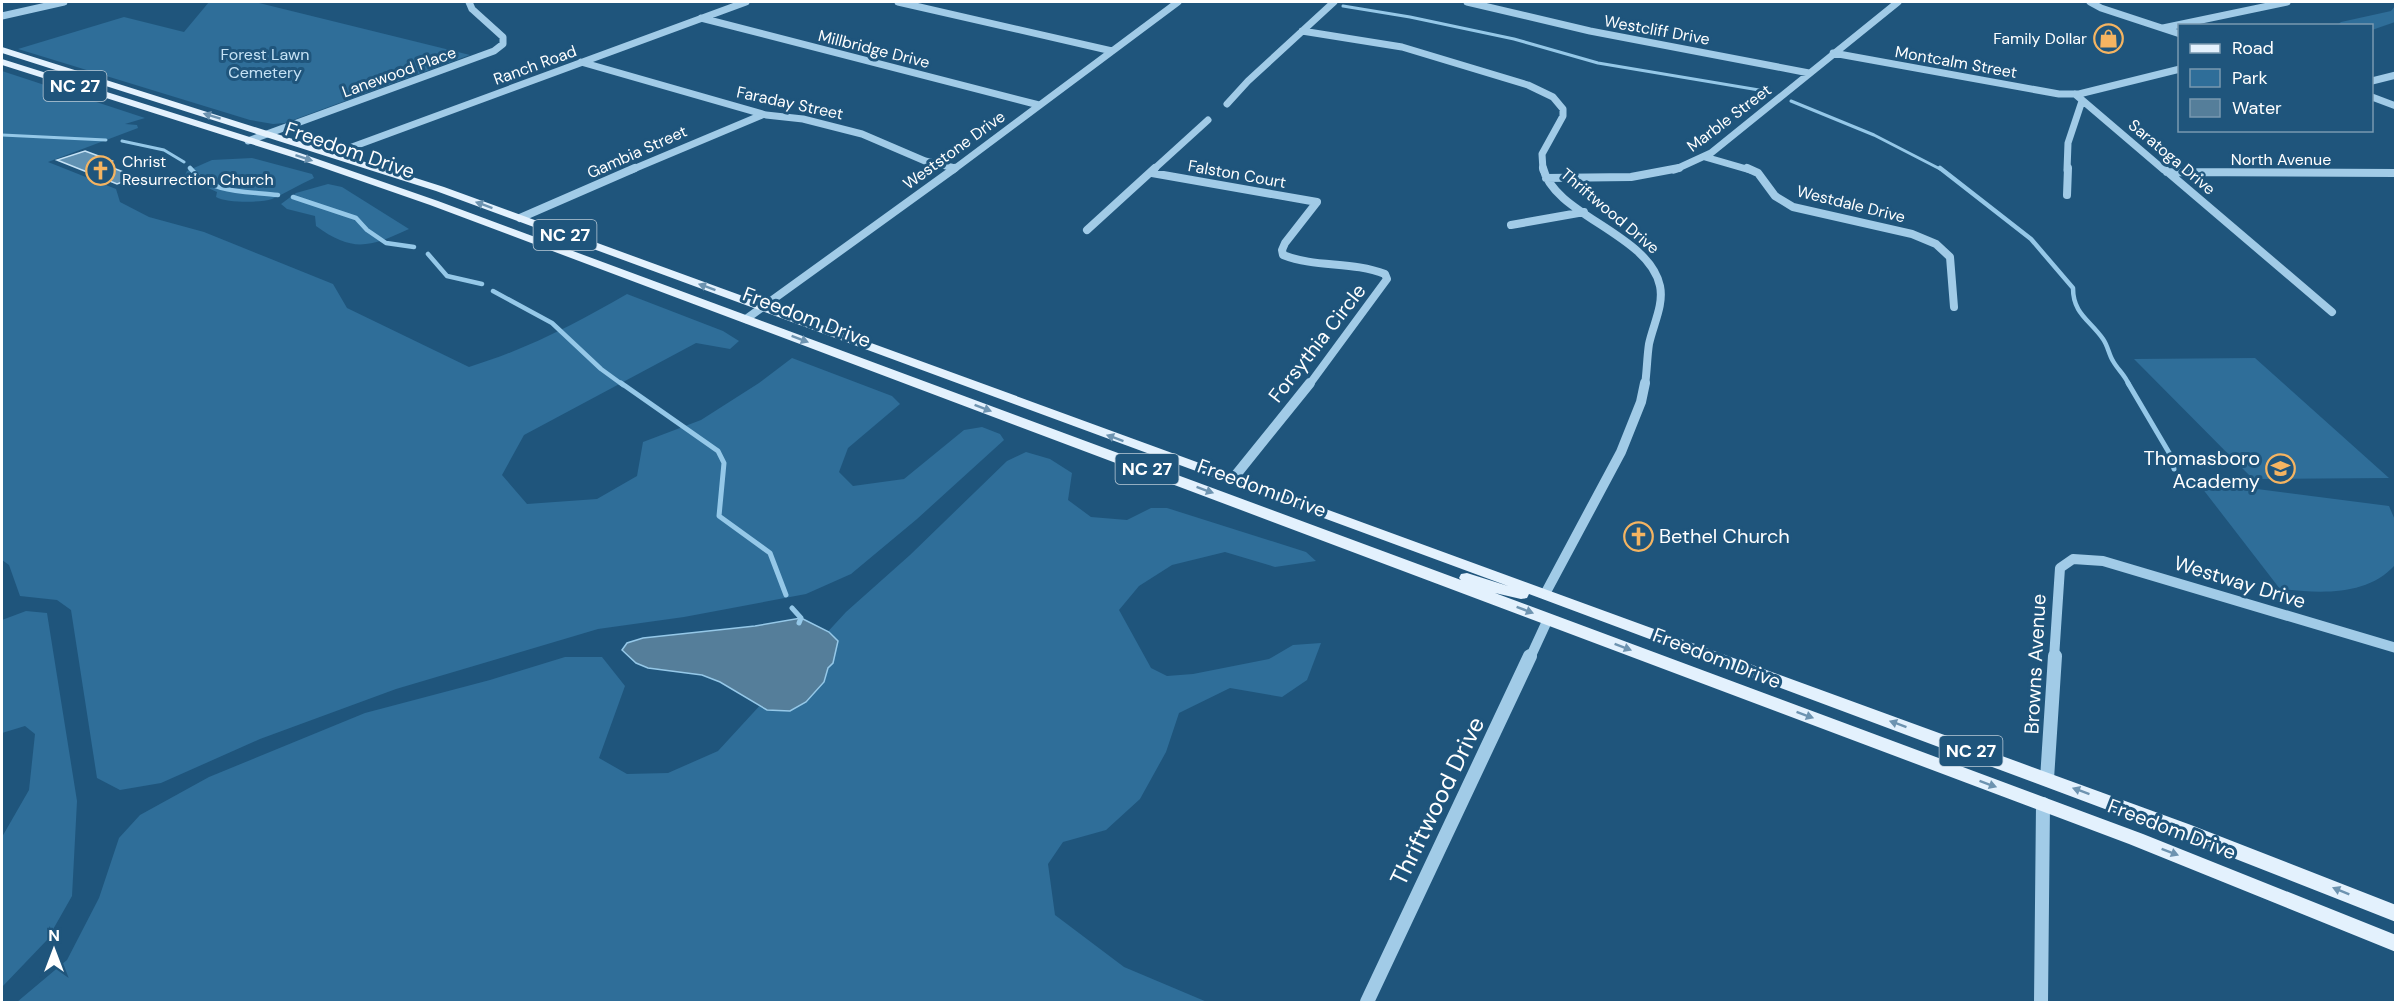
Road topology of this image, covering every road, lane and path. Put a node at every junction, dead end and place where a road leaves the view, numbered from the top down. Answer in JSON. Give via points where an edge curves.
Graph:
{"nodes":[{"id":1,"x":64,"y":2,"type":"edge"},
{"id":2,"x":469,"y":2,"type":"edge"},
{"id":3,"x":746,"y":2,"type":"edge"},
{"id":4,"x":898,"y":2,"type":"edge"},
{"id":5,"x":1167,"y":2,"type":"edge"},
{"id":6,"x":1177,"y":2,"type":"edge"},
{"id":7,"x":1334,"y":2,"type":"edge"},
{"id":8,"x":1467,"y":2,"type":"edge"},
{"id":9,"x":1898,"y":2,"type":"edge"},
{"id":10,"x":2089,"y":2,"type":"edge"},
{"id":11,"x":2287,"y":2,"type":"edge"},
{"id":12,"x":2,"y":16,"type":"edge"},
{"id":13,"x":701,"y":18,"type":"junction"},
{"id":14,"x":2182,"y":24,"type":"edge"},
{"id":15,"x":2178,"y":25,"type":"edge"},
{"id":16,"x":2163,"y":28,"type":"junction"},
{"id":17,"x":1302,"y":31,"type":"junction"},
{"id":18,"x":2178,"y":33,"type":"edge"},
{"id":19,"x":2,"y":50,"type":"edge"},
{"id":20,"x":1112,"y":51,"type":"junction"},
{"id":21,"x":1833,"y":53,"type":"junction"},
{"id":22,"x":581,"y":62,"type":"junction"},
{"id":23,"x":2,"y":63,"type":"edge"},
{"id":24,"x":23,"y":69,"type":"junction"},
{"id":25,"x":2178,"y":69,"type":"edge"},
{"id":26,"x":1809,"y":73,"type":"junction"},
{"id":27,"x":2396,"y":75,"type":"edge"},
{"id":28,"x":2373,"y":81,"type":"edge"},
{"id":29,"x":121,"y":87,"type":"junction"},
{"id":30,"x":2075,"y":94,"type":"junction"},
{"id":31,"x":2373,"y":97,"type":"edge"},
{"id":32,"x":2082,"y":100,"type":"junction"},
{"id":33,"x":1227,"y":104,"type":"dead end"},
{"id":34,"x":1040,"y":105,"type":"junction"},
{"id":35,"x":2396,"y":106,"type":"edge"},
{"id":36,"x":766,"y":115,"type":"junction"},
{"id":37,"x":1208,"y":120,"type":"dead end"},
{"id":38,"x":268,"y":134,"type":"junction"},
{"id":39,"x":248,"y":141,"type":"junction"},
{"id":40,"x":333,"y":154,"type":"junction"},
{"id":41,"x":1705,"y":157,"type":"junction"},
{"id":42,"x":955,"y":168,"type":"junction"},
{"id":43,"x":2167,"y":172,"type":"junction"},
{"id":44,"x":1152,"y":173,"type":"junction"},
{"id":45,"x":2396,"y":173,"type":"edge"},
{"id":46,"x":1546,"y":178,"type":"junction"},
{"id":47,"x":2067,"y":195,"type":"dead end"},
{"id":48,"x":1317,"y":202,"type":"joint"},
{"id":49,"x":1584,"y":212,"type":"junction"},
{"id":50,"x":520,"y":218,"type":"junction"},
{"id":51,"x":1510,"y":225,"type":"dead end"},
{"id":52,"x":1087,"y":230,"type":"dead end"},
{"id":53,"x":762,"y":307,"type":"junction"},
{"id":54,"x":1954,"y":307,"type":"dead end"},
{"id":55,"x":2332,"y":312,"type":"dead end"},
{"id":56,"x":746,"y":319,"type":"junction"},
{"id":57,"x":1231,"y":481,"type":"junction"},
{"id":58,"x":1243,"y":505,"type":"junction"},
{"id":59,"x":2073,"y":559,"type":"joint"},
{"id":60,"x":1545,"y":594,"type":"junction"},
{"id":61,"x":1548,"y":619,"type":"junction"},
{"id":62,"x":2396,"y":648,"type":"edge"},
{"id":63,"x":1864,"y":712,"type":"junction"},
{"id":64,"x":2047,"y":778,"type":"junction"},
{"id":65,"x":2043,"y":804,"type":"junction"},
{"id":66,"x":2396,"y":914,"type":"edge"},
{"id":67,"x":2396,"y":944,"type":"edge"},
{"id":68,"x":1367,"y":1002,"type":"edge"},
{"id":69,"x":2041,"y":1002,"type":"edge"}],
"edges":[{"from":1,"to":12,"type":"street"},
{"from":2,"to":38,"type":"street","name":"Lanewood Place","via":[[503,37],[503,44],[494,51]]},
{"from":3,"to":13,"type":"street","name":"Ranch Road"},
{"from":4,"to":20,"type":"street"},
{"from":5,"to":6,"type":"street"},
{"from":6,"to":20,"type":"street","name":"Weststone Drive"},
{"from":7,"to":17,"type":"street"},
{"from":8,"to":26,"type":"street","name":"Westcliff Drive","via":[[1590,31]]},
{"from":9,"to":21,"type":"street","name":"Marble Street"},
{"from":10,"to":16,"type":"street"},
{"from":11,"to":14,"type":"street"},
{"from":13,"to":22,"type":"street","name":"Ranch Road"},
{"from":13,"to":34,"type":"street","name":"Millbridge Drive"},
{"from":15,"to":16,"type":"street"},
{"from":16,"to":18,"type":"street"},
{"from":17,"to":33,"type":"street"},
{"from":17,"to":46,"type":"street","name":"Thriftwood Drive","via":[[1402,47],[1528,85],[1553,97],[1563,109],[1563,116],[1541,159]]},
{"from":19,"to":29,"type":"main road","name":"Freedom Drive","number":"NC 27"},
{"from":20,"to":34,"type":"street","name":"Weststone Drive"},
{"from":21,"to":26,"type":"street","name":"Marble Street"},
{"from":21,"to":30,"type":"street","name":"Montcalm Street"},
{"from":22,"to":36,"type":"street","name":"Faraday Street"},
{"from":22,"to":40,"type":"street","name":"Ranch Road"},
{"from":23,"to":24,"type":"main road","name":"Freedom Drive","number":"NC 27"},
{"from":24,"to":29,"type":"main road"},
{"from":24,"to":39,"type":"main road","name":"Freedom Drive","number":"NC 27"},
{"from":25,"to":30,"type":"street"},
{"from":26,"to":41,"type":"street","name":"Marble Street"},
{"from":27,"to":28,"type":"street"},
{"from":38,"to":29,"type":"main road","name":"Freedom Drive","number":"NC 27","one_way":true},
{"from":30,"to":32,"type":"street","name":"Saratoga Drive"},
{"from":31,"to":35,"type":"street"},
{"from":32,"to":43,"type":"street","name":"Saratoga Drive"},
{"from":32,"to":47,"type":"street","via":[[2068,143]]},
{"from":34,"to":42,"type":"street","name":"Weststone Drive"},
{"from":36,"to":42,"type":"street","name":"Faraday Street","via":[[803,118],[852,131],[925,161]]},
{"from":36,"to":50,"type":"street","name":"Gambia Street","via":[[747,119]]},
{"from":37,"to":44,"type":"street"},
{"from":38,"to":39,"type":"street","name":"Lanewood Place"},
{"from":38,"to":40,"type":"main road","name":"Freedom Drive","number":"NC 27"},
{"from":39,"to":56,"type":"main road","name":"Freedom Drive","number":"NC 27","one_way":true,"via":[[404,192]]},
{"from":50,"to":40,"type":"main road","name":"Freedom Drive","number":"NC 27","one_way":true},
{"from":41,"to":46,"type":"street","name":"Marble Street","via":[[1662,172]]},
{"from":41,"to":54,"type":"street","name":"Westdale Drive","via":[[1758,173],[1775,196],[1793,207],[1912,234],[1936,244],[1950,257]]},
{"from":42,"to":53,"type":"street","name":"Weststone Drive"},
{"from":43,"to":45,"type":"street","name":"North Avenue"},
{"from":43,"to":55,"type":"street","name":"Saratoga Drive"},
{"from":44,"to":48,"type":"street","name":"Falston Court"},
{"from":44,"to":52,"type":"street"},
{"from":46,"to":49,"type":"street","name":"Thriftwood Drive"},
{"from":48,"to":57,"type":"street","name":"Forsythia Circle","via":[[1285,243],[1283,255],[1375,269],[1385,274],[1386,283]]},
{"from":49,"to":51,"type":"street"},
{"from":49,"to":60,"type":"street","name":"Thriftwood Drive","via":[[1652,266],[1661,286],[1660,299],[1641,403],[1607,481]]},
{"from":53,"to":50,"type":"main road","name":"Freedom Drive","number":"NC 27","one_way":true},
{"from":53,"to":56,"type":"street","name":"Weststone Drive"},
{"from":57,"to":53,"type":"main road","name":"Freedom Drive","number":"NC 27","one_way":true},
{"from":56,"to":58,"type":"main road","name":"Freedom Drive","number":"NC 27","one_way":true},
{"from":57,"to":60,"type":"main road","name":"Freedom Drive","number":"NC 27"},
{"from":58,"to":60,"type":"main road","via":[[1261,505],[1290,514],[1502,590]]},
{"from":58,"to":61,"type":"main road","name":"Freedom Drive","number":"NC 27","one_way":true},
{"from":59,"to":62,"type":"street","name":"Westway Drive","via":[[2103,561]]},
{"from":59,"to":64,"type":"street","name":"Browns Avenue","via":[[2060,568]]},
{"from":60,"to":63,"type":"main road","name":"Freedom Drive","number":"NC 27"},
{"from":61,"to":63,"type":"main road","via":[[1585,619],[1845,712]]},
{"from":61,"to":65,"type":"main road","name":"Freedom Drive","number":"NC 27","one_way":true},
{"from":61,"to":68,"type":"street","name":"Thriftwood Drive"},
{"from":64,"to":63,"type":"main road","name":"Freedom Drive","number":"NC 27","one_way":true},
{"from":66,"to":64,"type":"main road","name":"Freedom Drive","number":"NC 27","one_way":true},
{"from":65,"to":67,"type":"main road","name":"Freedom Drive","number":"NC 27","one_way":true},
{"from":65,"to":69,"type":"street"}]}
